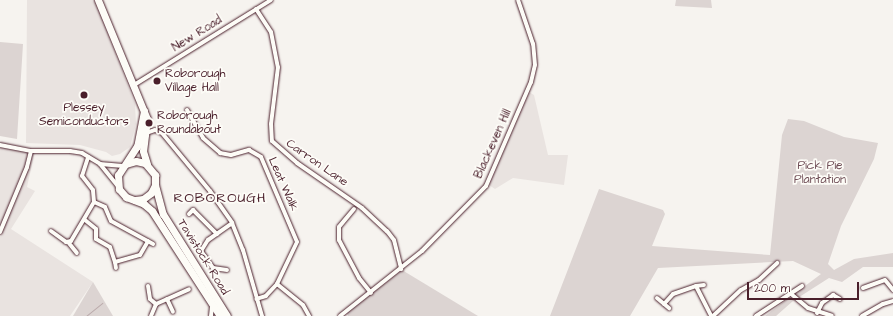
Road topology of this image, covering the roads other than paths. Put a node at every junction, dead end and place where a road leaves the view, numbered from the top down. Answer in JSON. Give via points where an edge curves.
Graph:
{"nodes":[{"id":1,"x":98,"y":0,"type":"edge"},
{"id":2,"x":271,"y":0,"type":"edge"},
{"id":3,"x":518,"y":0,"type":"edge"},
{"id":4,"x":256,"y":9,"type":"junction"},
{"id":5,"x":134,"y":85,"type":"junction"},
{"id":6,"x":187,"y":110,"type":"dead end"},
{"id":7,"x":144,"y":111,"type":"junction"},
{"id":8,"x":146,"y":133,"type":"junction"},
{"id":9,"x":0,"y":145,"type":"edge"},
{"id":10,"x":31,"y":151,"type":"junction"},
{"id":11,"x":88,"y":157,"type":"junction"},
{"id":12,"x":100,"y":164,"type":"junction"},
{"id":13,"x":147,"y":164,"type":"junction"},
{"id":14,"x":125,"y":165,"type":"junction"},
{"id":15,"x":155,"y":185,"type":"junction"},
{"id":16,"x":118,"y":186,"type":"junction"},
{"id":17,"x":135,"y":200,"type":"junction"},
{"id":18,"x":94,"y":202,"type":"junction"},
{"id":19,"x":196,"y":205,"type":"dead end"},
{"id":20,"x":354,"y":209,"type":"dead end"},
{"id":21,"x":193,"y":210,"type":"junction"},
{"id":22,"x":189,"y":214,"type":"dead end"},
{"id":23,"x":85,"y":220,"type":"junction"},
{"id":24,"x":232,"y":224,"type":"junction"},
{"id":25,"x":50,"y":231,"type":"dead end"},
{"id":26,"x":0,"y":232,"type":"edge"},
{"id":27,"x":217,"y":234,"type":"junction"},
{"id":28,"x":148,"y":241,"type":"junction"},
{"id":29,"x":68,"y":242,"type":"junction"},
{"id":30,"x":154,"y":244,"type":"dead end"},
{"id":31,"x":77,"y":253,"type":"dead end"},
{"id":32,"x":115,"y":262,"type":"junction"},
{"id":33,"x":777,"y":263,"type":"dead end"},
{"id":34,"x":116,"y":268,"type":"dead end"},
{"id":35,"x":402,"y":268,"type":"junction"},
{"id":36,"x":227,"y":270,"type":"dead end"},
{"id":37,"x":277,"y":284,"type":"junction"},
{"id":38,"x":704,"y":285,"type":"dead end"},
{"id":39,"x":148,"y":286,"type":"dead end"},
{"id":40,"x":696,"y":286,"type":"junction"},
{"id":41,"x":802,"y":286,"type":"dead end"},
{"id":42,"x":863,"y":288,"type":"dead end"},
{"id":43,"x":189,"y":289,"type":"dead end"},
{"id":44,"x":837,"y":290,"type":"dead end"},
{"id":45,"x":893,"y":290,"type":"edge"},
{"id":46,"x":371,"y":293,"type":"junction"},
{"id":47,"x":790,"y":293,"type":"junction"},
{"id":48,"x":833,"y":295,"type":"junction"},
{"id":49,"x":208,"y":298,"type":"junction"},
{"id":50,"x":657,"y":298,"type":"dead end"},
{"id":51,"x":167,"y":299,"type":"junction"},
{"id":52,"x":256,"y":299,"type":"junction"},
{"id":53,"x":840,"y":299,"type":"dead end"},
{"id":54,"x":893,"y":301,"type":"edge"},
{"id":55,"x":156,"y":304,"type":"junction"},
{"id":56,"x":664,"y":304,"type":"junction"},
{"id":57,"x":669,"y":308,"type":"dead end"},
{"id":58,"x":173,"y":312,"type":"dead end"},
{"id":59,"x":817,"y":313,"type":"junction"},
{"id":60,"x":151,"y":316,"type":"edge"},
{"id":61,"x":211,"y":316,"type":"edge"},
{"id":62,"x":220,"y":316,"type":"edge"},
{"id":63,"x":227,"y":316,"type":"edge"},
{"id":64,"x":262,"y":316,"type":"edge"},
{"id":65,"x":309,"y":316,"type":"edge"},
{"id":66,"x":340,"y":316,"type":"edge"},
{"id":67,"x":712,"y":316,"type":"edge"},
{"id":68,"x":756,"y":316,"type":"edge"},
{"id":69,"x":832,"y":316,"type":"edge"},
{"id":70,"x":862,"y":316,"type":"edge"}],
"edges":[{"from":1,"to":5,"type":"highway","name":"Tavistock Road","via":[[116,48]]},
{"from":2,"to":4,"type":"street","name":"New Road"},
{"from":3,"to":35,"type":"street","name":"Blackeven Hill","via":[[533,44],[535,65],[531,82],[496,167],[486,186],[458,217]]},
{"from":4,"to":5,"type":"street","name":"New Road"},
{"from":4,"to":35,"type":"street","name":"Carron Lane","via":[[271,32],[278,67],[271,124],[272,141],[297,163],[362,208],[387,231],[394,240]]},
{"from":5,"to":7,"type":"highway","name":"Tavistock Road"},
{"from":6,"to":37,"type":"street","name":"Leat Walk","via":[[203,138],[220,154],[231,155],[249,150],[261,157],[297,242]]},
{"from":7,"to":8,"type":"highway","name":"Tavistock Road","via":[[147,119]]},
{"from":7,"to":14,"type":"highway","name":"Tavistock Road","via":[[140,139]]},
{"from":8,"to":13,"type":"highway","name":"Tavistock Road","via":[[143,151]]},
{"from":8,"to":24,"type":"street","via":[[155,130],[162,133],[210,191]]},
{"from":9,"to":10,"type":"street"},
{"from":10,"to":11,"type":"street","via":[[70,151]]},
{"from":10,"to":26,"type":"street"},
{"from":11,"to":12,"type":"street"},
{"from":11,"to":18,"type":"street","via":[[82,176],[93,190]]},
{"from":12,"to":14,"type":"street"},
{"from":12,"to":16,"type":"street"},
{"from":13,"to":14,"type":"highway","via":[[136,161]]},
{"from":13,"to":15,"type":"highway","name":"Tavistock Road","via":[[155,175]]},
{"from":14,"to":16,"type":"highway","name":"Tavistock Road","via":[[118,175]]},
{"from":15,"to":17,"type":"highway","via":[[148,196]]},
{"from":15,"to":63,"type":"highway","name":"Tavistock Road","via":[[163,214]]},
{"from":16,"to":17,"type":"highway","name":"Tavistock Road","via":[[126,197]]},
{"from":17,"to":49,"type":"highway","name":"Tavistock Road","via":[[152,211]]},
{"from":18,"to":23,"type":"street"},
{"from":18,"to":28,"type":"street","via":[[105,207],[111,221]]},
{"from":19,"to":21,"type":"street"},
{"from":20,"to":46,"type":"street","via":[[339,227],[339,240],[359,278]]},
{"from":21,"to":22,"type":"street"},
{"from":21,"to":27,"type":"street"},
{"from":23,"to":29,"type":"street","via":[[74,238]]},
{"from":23,"to":32,"type":"street","via":[[96,229],[96,239],[110,247]]},
{"from":24,"to":27,"type":"street"},
{"from":24,"to":52,"type":"street","via":[[248,265]]},
{"from":25,"to":29,"type":"street"},
{"from":27,"to":36,"type":"street","via":[[202,246],[201,251],[213,268]]},
{"from":28,"to":30,"type":"street"},
{"from":28,"to":32,"type":"street","via":[[140,255]]},
{"from":29,"to":31,"type":"street"},
{"from":32,"to":34,"type":"street"},
{"from":33,"to":67,"type":"street"},
{"from":35,"to":46,"type":"street","name":"Blackeven Hill"},
{"from":37,"to":52,"type":"street","name":"Leat Walk","via":[[266,296]]},
{"from":37,"to":65,"type":"street","via":[[303,305]]},
{"from":38,"to":40,"type":"street"},
{"from":39,"to":55,"type":"street","via":[[150,299]]},
{"from":40,"to":56,"type":"street","via":[[673,294]]},
{"from":40,"to":67,"type":"street"},
{"from":41,"to":47,"type":"street"},
{"from":42,"to":45,"type":"street","via":[[885,280]]},
{"from":43,"to":51,"type":"street"},
{"from":44,"to":48,"type":"street"},
{"from":46,"to":66,"type":"street","name":"Blackeven Hill"},
{"from":47,"to":59,"type":"street"},
{"from":47,"to":68,"type":"street"},
{"from":48,"to":53,"type":"street"},
{"from":48,"to":59,"type":"street","via":[[822,303]]},
{"from":49,"to":61,"type":"street","via":[[212,308]]},
{"from":49,"to":62,"type":"highway","name":"Tavistock Road"},
{"from":50,"to":56,"type":"street"},
{"from":51,"to":55,"type":"street"},
{"from":51,"to":58,"type":"street"},
{"from":52,"to":64,"type":"street"},
{"from":54,"to":70,"type":"street"},
{"from":55,"to":60,"type":"street"},
{"from":56,"to":57,"type":"street"},
{"from":59,"to":69,"type":"street"}]}
